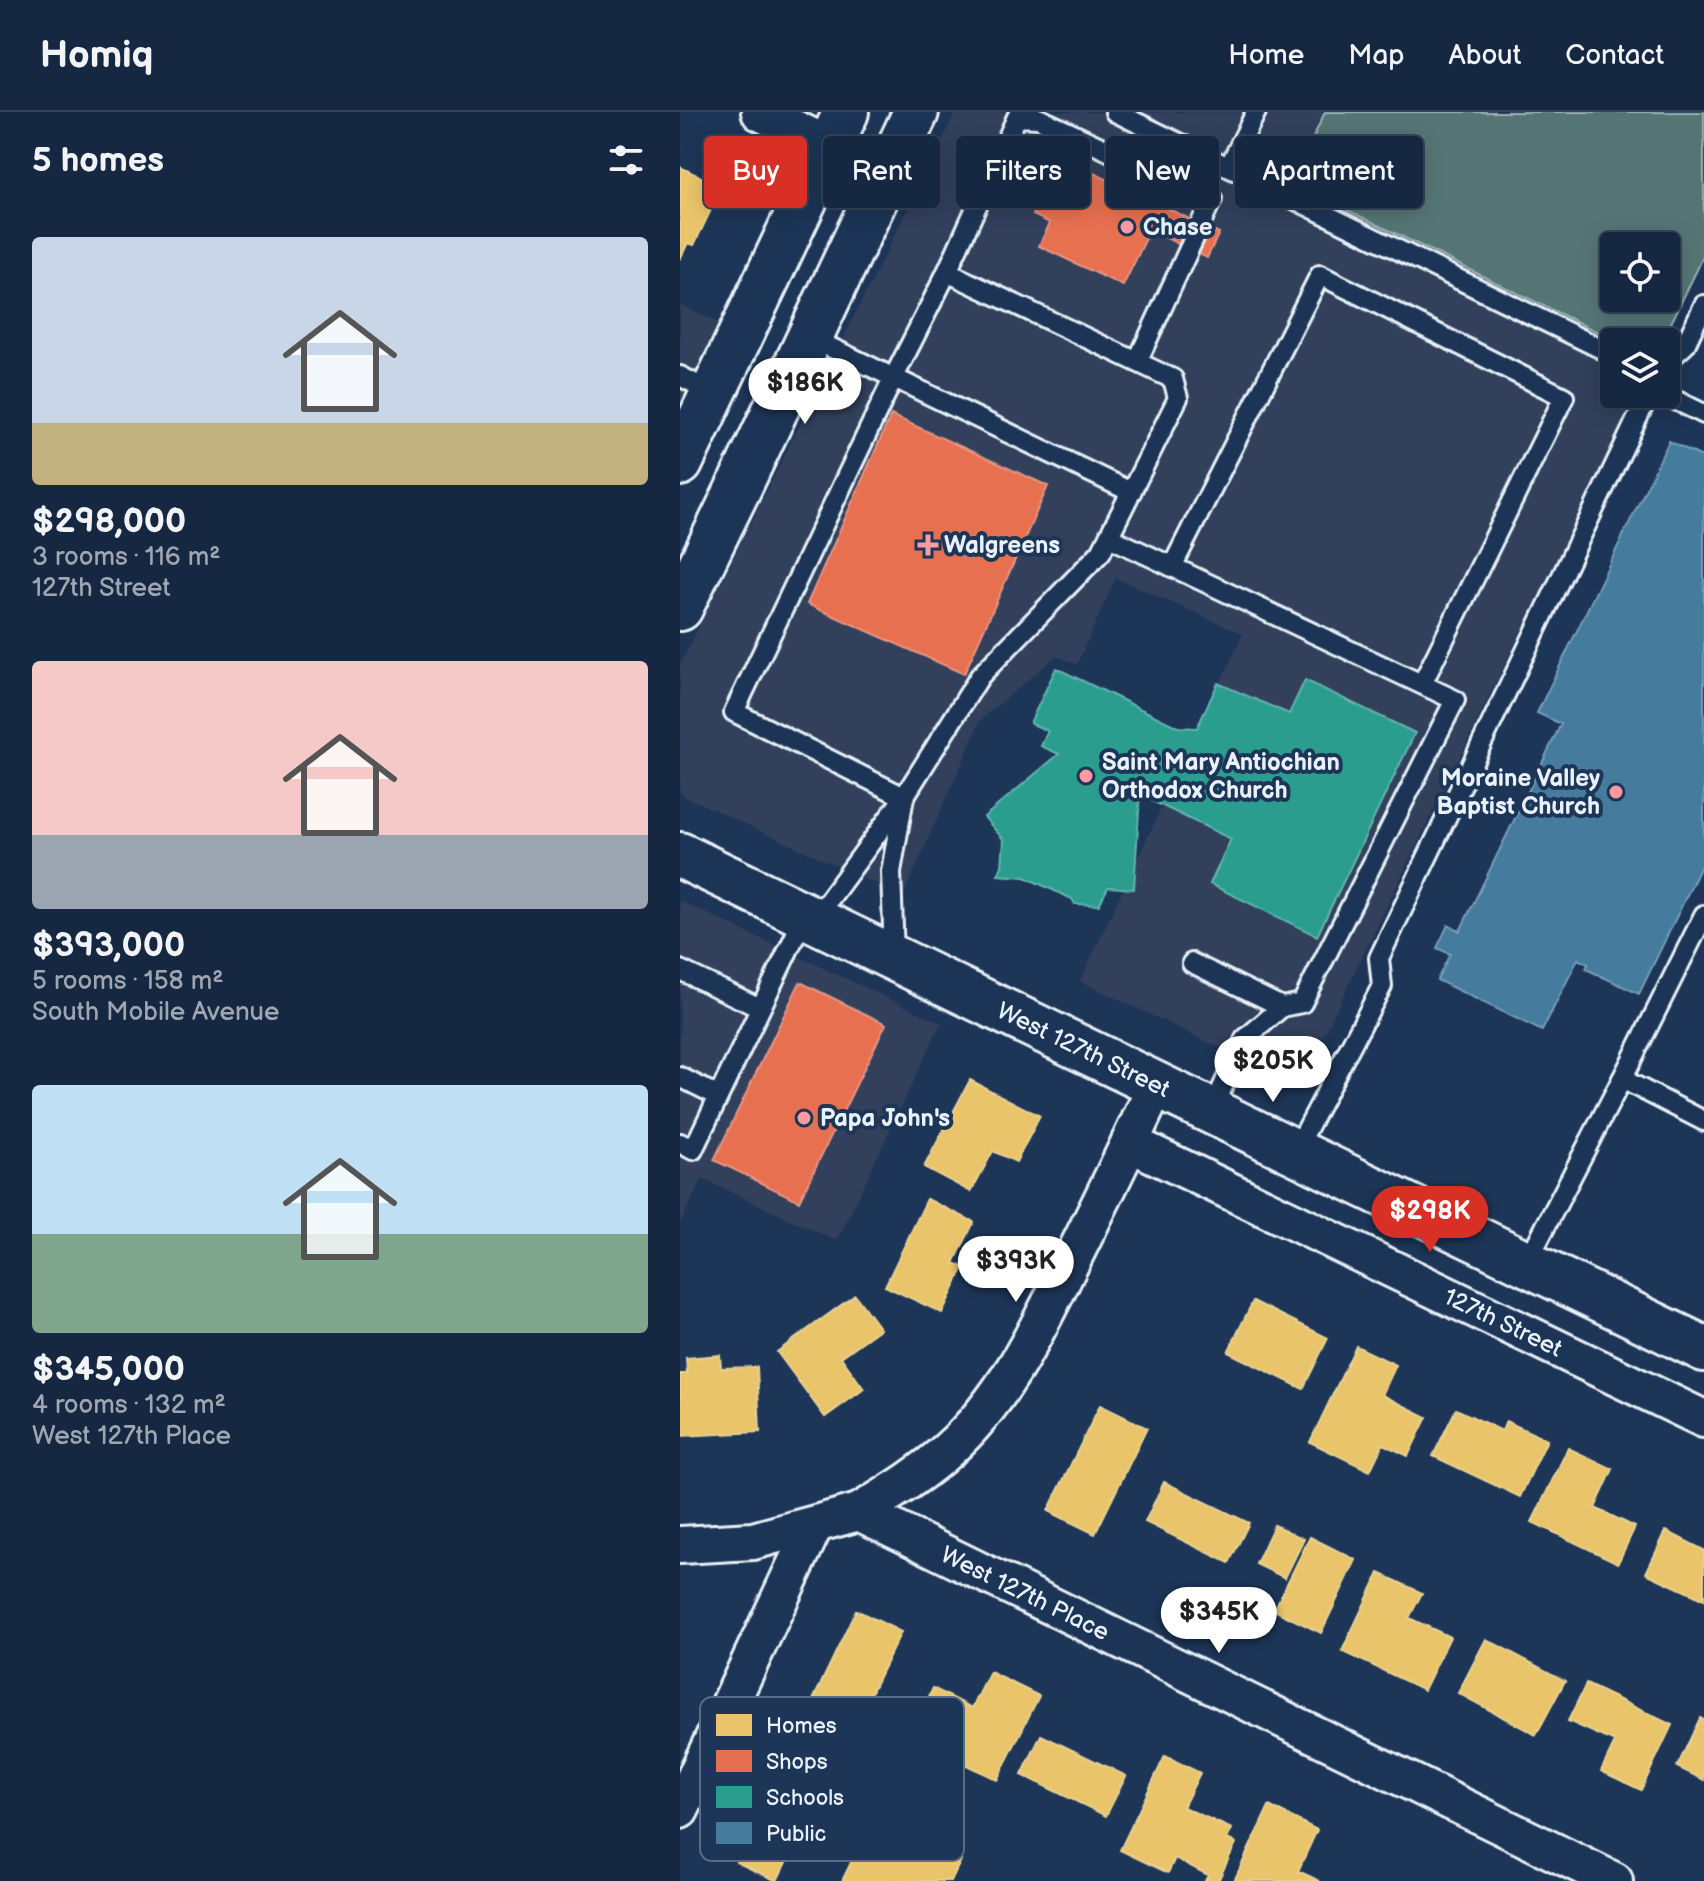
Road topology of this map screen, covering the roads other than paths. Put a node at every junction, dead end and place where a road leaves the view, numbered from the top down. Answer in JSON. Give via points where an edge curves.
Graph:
{"nodes":[{"id":1,"x":760,"y":112,"type":"edge"},
{"id":2,"x":916,"y":112,"type":"edge"},
{"id":3,"x":1115,"y":112,"type":"edge"},
{"id":4,"x":1256,"y":112,"type":"edge"},
{"id":5,"x":838,"y":129,"type":"edge"},
{"id":6,"x":905,"y":136,"type":"edge"},
{"id":7,"x":1229,"y":167,"type":"junction"},
{"id":8,"x":871,"y":208,"type":"edge"},
{"id":9,"x":947,"y":272,"type":"junction"},
{"id":10,"x":1704,"y":305,"type":"edge"},
{"id":11,"x":809,"y":337,"type":"junction"},
{"id":12,"x":1696,"y":341,"type":"edge"},
{"id":13,"x":1600,"y":348,"type":"edge"},
{"id":14,"x":1137,"y":362,"type":"junction"},
{"id":15,"x":893,"y":379,"type":"junction"},
{"id":16,"x":697,"y":384,"type":"edge"},
{"id":17,"x":1680,"y":402,"type":"edge"},
{"id":18,"x":1642,"y":408,"type":"edge"},
{"id":19,"x":1704,"y":414,"type":"edge"},
{"id":20,"x":680,"y":463,"type":"edge"},
{"id":21,"x":1131,"y":492,"type":"junction"},
{"id":22,"x":1109,"y":537,"type":"junction"},
{"id":23,"x":1172,"y":567,"type":"junction"},
{"id":24,"x":680,"y":608,"type":"edge"},
{"id":25,"x":1422,"y":684,"type":"junction"},
{"id":26,"x":904,"y":797,"type":"junction"},
{"id":27,"x":680,"y":855,"type":"edge"},
{"id":28,"x":1704,"y":915,"type":"edge"},
{"id":29,"x":809,"y":917,"type":"junction"},
{"id":30,"x":894,"y":959,"type":"junction"},
{"id":31,"x":1192,"y":963,"type":"dead end"},
{"id":32,"x":680,"y":970,"type":"edge"},
{"id":33,"x":1282,"y":1007,"type":"junction"},
{"id":34,"x":760,"y":1008,"type":"junction"},
{"id":35,"x":680,"y":1077,"type":"edge"},
{"id":36,"x":1622,"y":1079,"type":"junction"},
{"id":37,"x":1156,"y":1086,"type":"junction"},
{"id":38,"x":718,"y":1096,"type":"junction"},
{"id":39,"x":1211,"y":1112,"type":"junction"},
{"id":40,"x":1704,"y":1121,"type":"edge"},
{"id":41,"x":680,"y":1143,"type":"edge"},
{"id":42,"x":1130,"y":1143,"type":"junction"},
{"id":43,"x":1295,"y":1152,"type":"junction"},
{"id":44,"x":1526,"y":1264,"type":"junction"},
{"id":45,"x":1704,"y":1349,"type":"edge"},
{"id":46,"x":1704,"y":1419,"type":"edge"},
{"id":47,"x":859,"y":1512,"type":"junction"},
{"id":48,"x":814,"y":1526,"type":"junction"},
{"id":49,"x":680,"y":1545,"type":"edge"},
{"id":50,"x":733,"y":1697,"type":"edge"},
{"id":51,"x":700,"y":1768,"type":"edge"},
{"id":52,"x":680,"y":1810,"type":"edge"},
{"id":53,"x":1614,"y":1881,"type":"edge"}],
"edges":[{"from":1,"to":5,"type":"street"},
{"from":2,"to":6,"type":"main road"},
{"from":3,"to":7,"type":"lane"},
{"from":4,"to":7,"type":"lane"},
{"from":5,"to":16,"type":"main road"},
{"from":7,"to":13,"type":"lane"},
{"from":8,"to":11,"type":"main road"},
{"from":9,"to":14,"type":"lane"},
{"from":9,"to":14,"type":"lane","via":[[1017,117],[1038,118],[1212,199]]},
{"from":9,"to":15,"type":"lane"},
{"from":10,"to":12,"type":"lane"},
{"from":11,"to":15,"type":"lane"},
{"from":11,"to":24,"type":"main road"},
{"from":14,"to":21,"type":"lane","via":[[1173,379],[1178,398]]},
{"from":15,"to":21,"type":"lane"},
{"from":15,"to":26,"type":"lane","via":[[734,712]]},
{"from":16,"to":20,"type":"main road"},
{"from":17,"to":19,"type":"lane"},
{"from":18,"to":43,"type":"lane","via":[[1379,958],[1382,986]]},
{"from":21,"to":22,"type":"lane"},
{"from":22,"to":23,"type":"lane"},
{"from":22,"to":26,"type":"lane","via":[[1101,552],[980,676]]},
{"from":23,"to":25,"type":"lane"},
{"from":23,"to":25,"type":"lane","via":[[1320,275],[1564,397]]},
{"from":25,"to":33,"type":"lane","via":[[1455,700],[1302,1003]]},
{"from":26,"to":29,"type":"lane"},
{"from":26,"to":30,"type":"lane","via":[[891,872]]},
{"from":27,"to":29,"type":"main road","name":"West 127th Street"},
{"from":28,"to":36,"type":"lane"},
{"from":29,"to":30,"type":"main road","name":"West 127th Street"},
{"from":29,"to":34,"type":"lane"},
{"from":30,"to":37,"type":"main road","name":"West 127th Street"},
{"from":31,"to":33,"type":"lane"},
{"from":32,"to":34,"type":"lane"},
{"from":33,"to":39,"type":"lane","via":[[1245,1039]]},
{"from":34,"to":38,"type":"lane"},
{"from":35,"to":38,"type":"lane"},
{"from":36,"to":40,"type":"lane"},
{"from":36,"to":44,"type":"lane"},
{"from":37,"to":39,"type":"main road","name":"West 127th Street"},
{"from":37,"to":42,"type":"street"},
{"from":38,"to":41,"type":"lane","via":[[693,1150]]},
{"from":39,"to":43,"type":"main road","name":"West 127th Street"},
{"from":42,"to":46,"type":"street","name":"127th Street"},
{"from":42,"to":47,"type":"street","via":[[1041,1322],[985,1410],[949,1449]]},
{"from":43,"to":44,"type":"main road","name":"West 127th Street"},
{"from":44,"to":45,"type":"main road","name":"West 127th Street"},
{"from":47,"to":48,"type":"street"},
{"from":47,"to":53,"type":"street","name":"West 127th Place"},
{"from":48,"to":49,"type":"street","via":[[753,1541]]},
{"from":48,"to":50,"type":"street"},
{"from":51,"to":52,"type":"street"}]}
